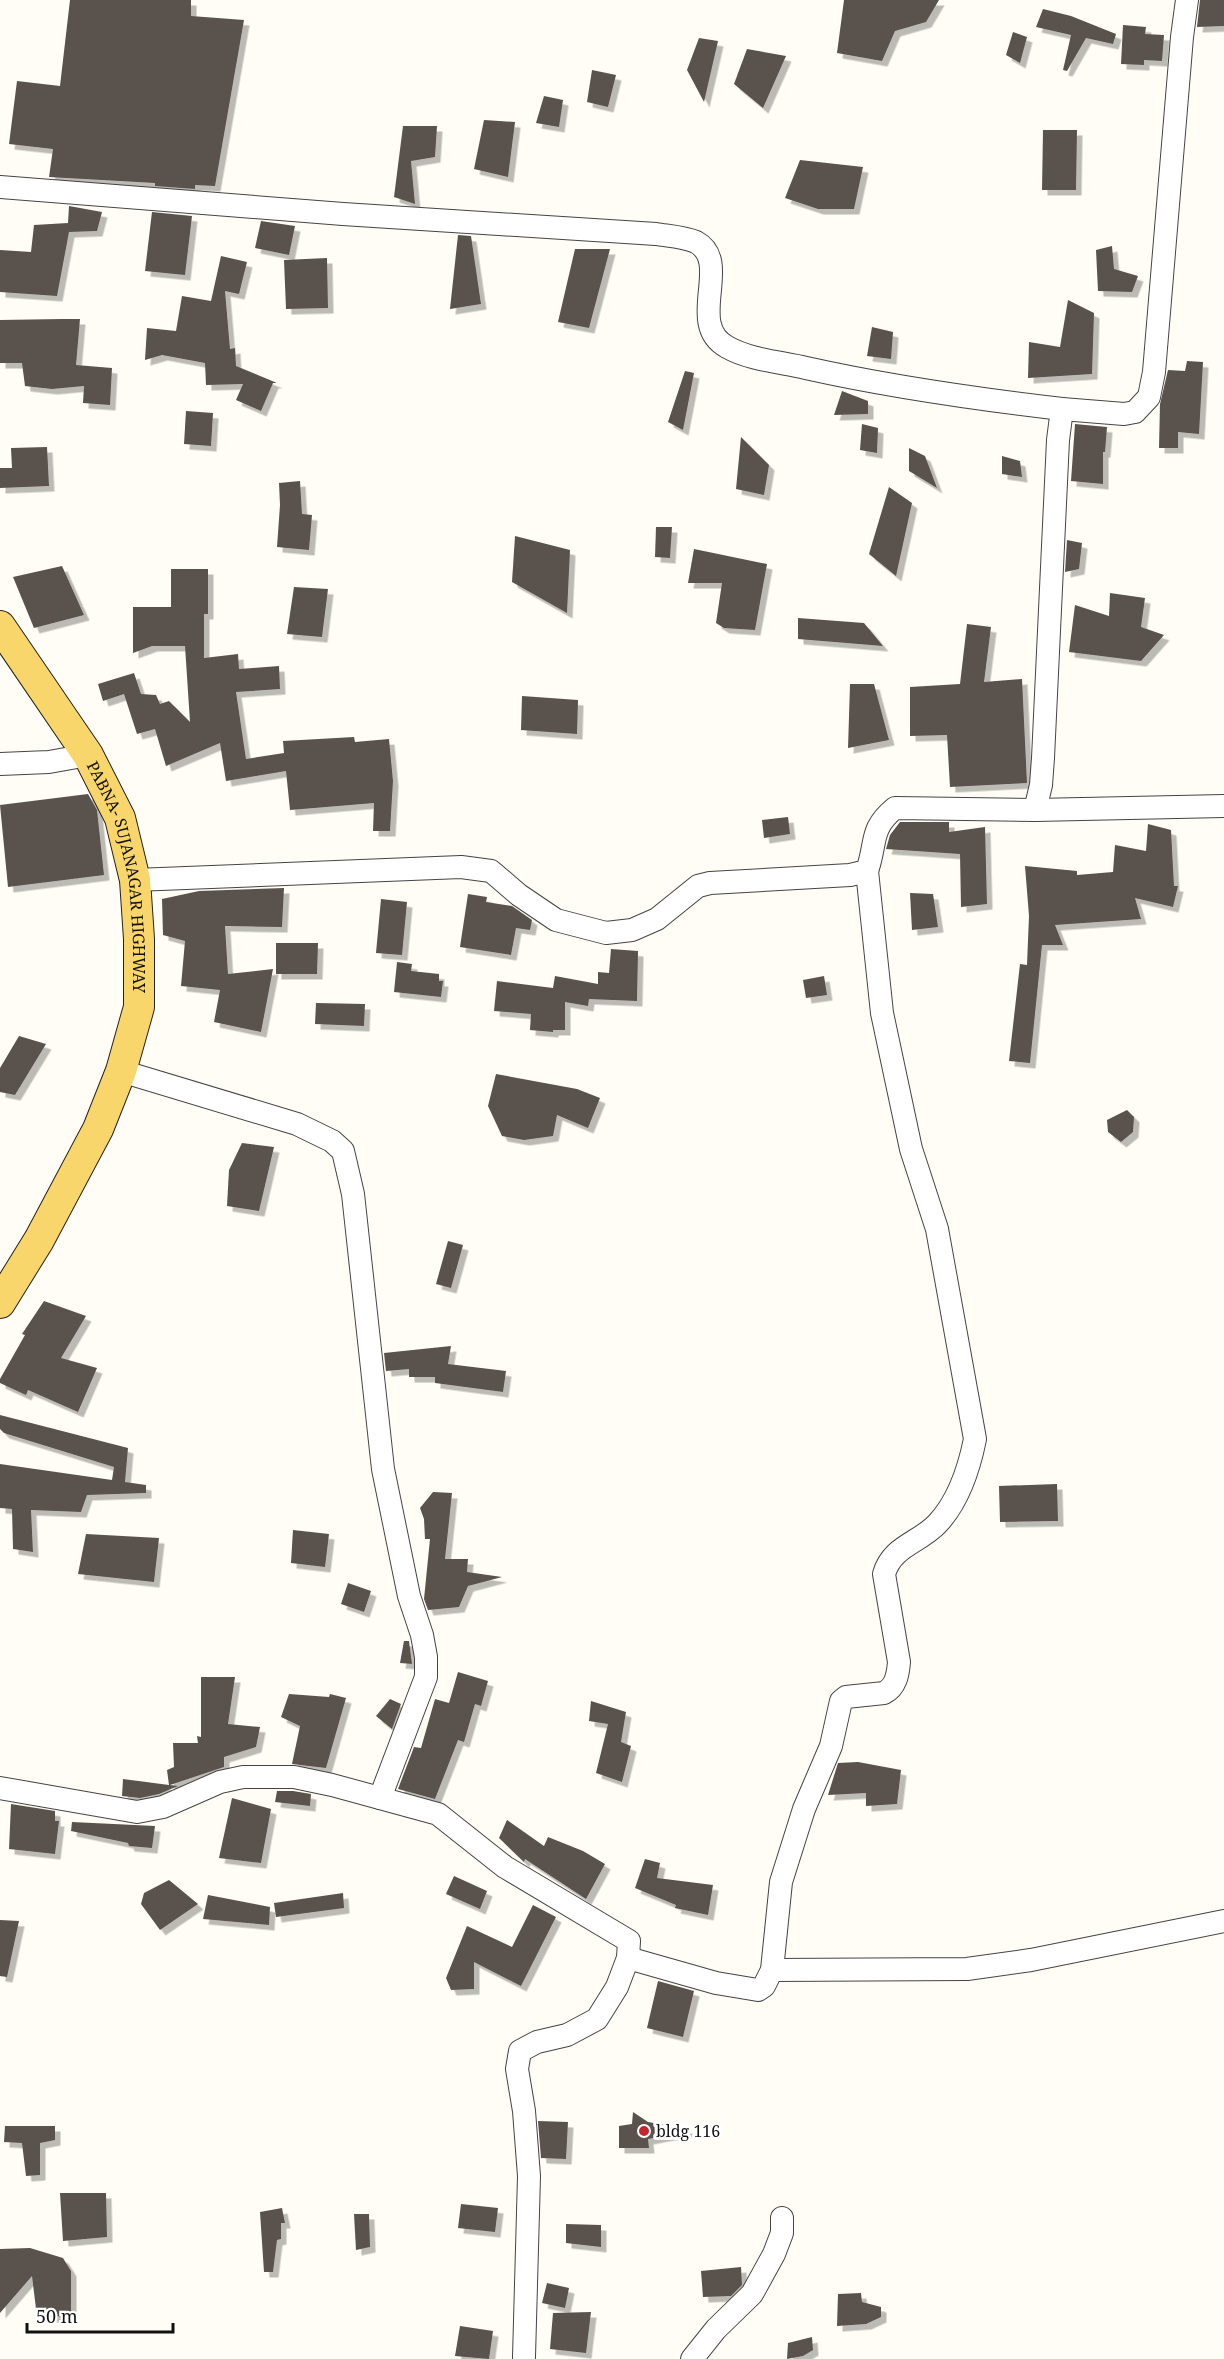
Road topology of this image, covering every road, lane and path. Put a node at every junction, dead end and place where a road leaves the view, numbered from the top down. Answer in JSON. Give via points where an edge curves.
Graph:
{"nodes":[{"id":1,"x":1187,"y":0,"type":"edge"},
{"id":2,"x":0,"y":187,"type":"edge"},
{"id":3,"x":1062,"y":409,"type":"junction"},
{"id":4,"x":0,"y":626,"type":"edge"},
{"id":5,"x":88,"y":755,"type":"junction"},
{"id":6,"x":0,"y":765,"type":"edge"},
{"id":7,"x":1224,"y":806,"type":"edge"},
{"id":8,"x":1035,"y":810,"type":"junction"},
{"id":9,"x":867,"y":871,"type":"junction"},
{"id":10,"x":135,"y":880,"type":"junction"},
{"id":11,"x":121,"y":1071,"type":"junction"},
{"id":12,"x":0,"y":1303,"type":"edge"},
{"id":13,"x":0,"y":1788,"type":"edge"},
{"id":14,"x":380,"y":1798,"type":"junction"},
{"id":15,"x":1224,"y":1921,"type":"edge"},
{"id":16,"x":627,"y":1958,"type":"junction"},
{"id":17,"x":772,"y":1970,"type":"junction"},
{"id":18,"x":782,"y":2218,"type":"dead end"},
{"id":19,"x":525,"y":2359,"type":"edge"},
{"id":20,"x":692,"y":2359,"type":"edge"}],
"edges":[{"from":1,"to":3,"type":"street","via":[[1149,398],[1135,412],[1124,414]]},
{"from":2,"to":3,"type":"street","via":[[656,234],[694,241],[706,250],[710,262],[708,321],[715,337],[726,347],[872,383]]},
{"from":3,"to":8,"type":"street","via":[[1043,758]]},
{"from":4,"to":5,"type":"main road","name":"PABNA- SUJANAGAR HIGHWAY"},
{"from":5,"to":6,"type":"street"},
{"from":5,"to":10,"type":"main road","name":"PABNA- SUJANAGAR HIGHWAY","via":[[120,818]]},
{"from":7,"to":8,"type":"street"},
{"from":8,"to":9,"type":"street","via":[[896,808],[881,819]]},
{"from":9,"to":10,"type":"street","via":[[710,883],[698,886],[657,919],[632,930],[606,933],[555,920],[491,871],[461,867]]},
{"from":9,"to":17,"type":"street","via":[[882,1012],[911,1149],[937,1229],[975,1439],[969,1468],[953,1503],[936,1525],[887,1563],[884,1574],[899,1662],[898,1677],[884,1693],[846,1697],[841,1701],[831,1746],[804,1809],[781,1882]]},
{"from":10,"to":11,"type":"main road","name":"PABNA- SUJANAGAR HIGHWAY","via":[[140,939],[139,1007]]},
{"from":11,"to":12,"type":"main road","name":"PABNA- SUJANAGAR HIGHWAY","via":[[98,1129],[39,1240]]},
{"from":11,"to":14,"type":"street","via":[[297,1124],[344,1151],[353,1194],[382,1469],[426,1657],[426,1677]]},
{"from":13,"to":14,"type":"street","via":[[137,1812],[163,1807],[220,1782],[243,1778],[294,1777]]},
{"from":14,"to":16,"type":"street","via":[[438,1814],[505,1868],[629,1941]]},
{"from":15,"to":17,"type":"street","via":[[967,1969]]},
{"from":16,"to":17,"type":"street","via":[[716,1983],[758,1990]]},
{"from":16,"to":19,"type":"street","via":[[617,1987],[597,2019],[567,2035],[537,2042],[520,2051],[517,2069],[529,2176]]},
{"from":18,"to":20,"type":"street","via":[[782,2233],[774,2254],[752,2294]]}]}
